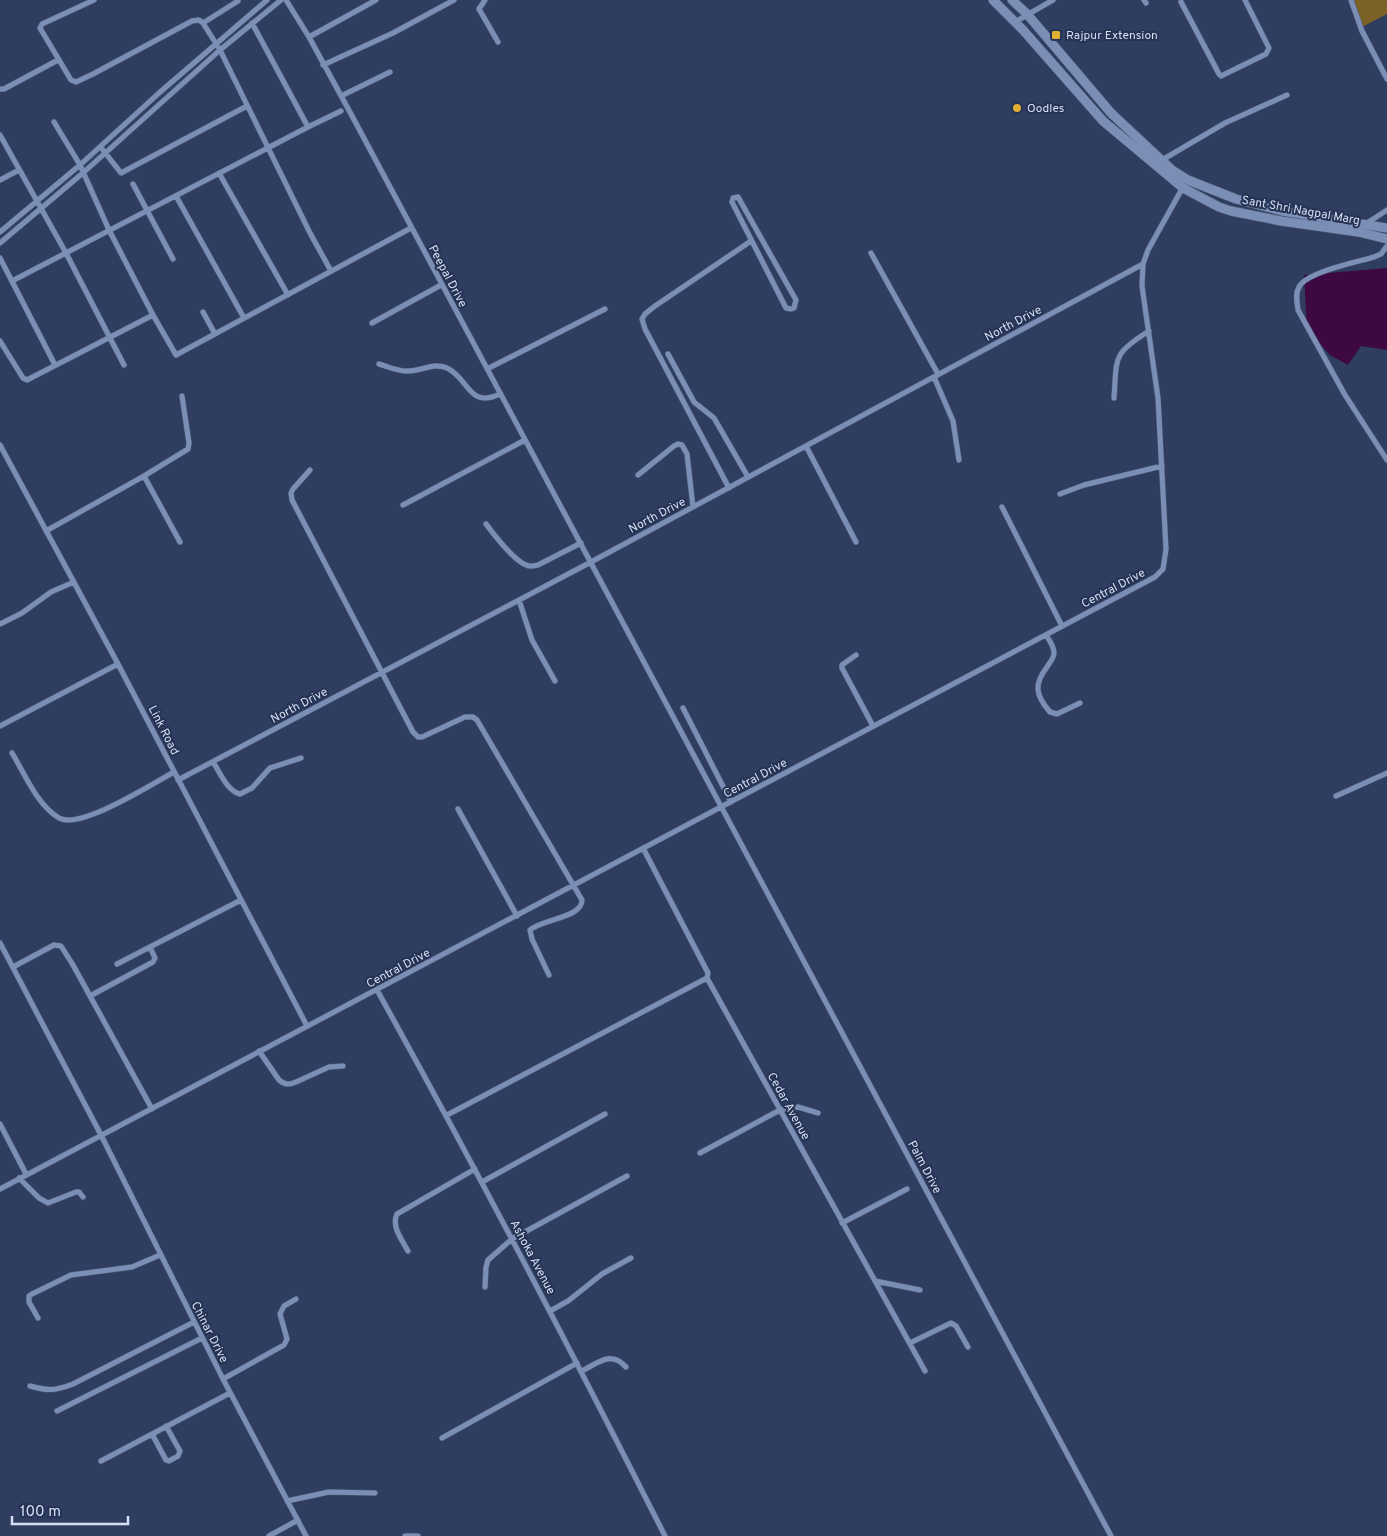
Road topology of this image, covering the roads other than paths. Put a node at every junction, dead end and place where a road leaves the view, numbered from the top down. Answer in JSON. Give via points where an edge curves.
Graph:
{"nodes":[{"id":1,"x":94,"y":0,"type":"edge"},
{"id":2,"x":267,"y":0,"type":"edge"},
{"id":3,"x":281,"y":0,"type":"edge"},
{"id":4,"x":286,"y":0,"type":"edge"},
{"id":5,"x":376,"y":0,"type":"edge"},
{"id":6,"x":454,"y":0,"type":"edge"},
{"id":7,"x":485,"y":0,"type":"edge"},
{"id":8,"x":993,"y":0,"type":"edge"},
{"id":9,"x":1012,"y":0,"type":"edge"},
{"id":10,"x":1053,"y":0,"type":"edge"},
{"id":11,"x":1182,"y":0,"type":"edge"},
{"id":12,"x":1246,"y":0,"type":"edge"},
{"id":13,"x":1351,"y":0,"type":"edge"},
{"id":14,"x":238,"y":1,"type":"dead end"},
{"id":15,"x":1027,"y":14,"type":"junction"},
{"id":16,"x":1015,"y":22,"type":"junction"},
{"id":17,"x":202,"y":23,"type":"junction"},
{"id":18,"x":252,"y":23,"type":"junction"},
{"id":19,"x":309,"y":37,"type":"junction"},
{"id":20,"x":498,"y":42,"type":"dead end"},
{"id":21,"x":218,"y":47,"type":"junction"},
{"id":22,"x":58,"y":60,"type":"junction"},
{"id":23,"x":323,"y":65,"type":"junction"},
{"id":24,"x":390,"y":72,"type":"dead end"},
{"id":25,"x":1387,"y":79,"type":"edge"},
{"id":26,"x":0,"y":89,"type":"edge"},
{"id":27,"x":1287,"y":95,"type":"dead end"},
{"id":28,"x":341,"y":96,"type":"junction"},
{"id":29,"x":247,"y":106,"type":"junction"},
{"id":30,"x":341,"y":110,"type":"dead end"},
{"id":31,"x":54,"y":122,"type":"dead end"},
{"id":32,"x":308,"y":127,"type":"junction"},
{"id":33,"x":0,"y":135,"type":"edge"},
{"id":34,"x":100,"y":147,"type":"junction"},
{"id":35,"x":267,"y":147,"type":"junction"},
{"id":36,"x":104,"y":152,"type":"junction"},
{"id":37,"x":1162,"y":160,"type":"junction"},
{"id":38,"x":80,"y":165,"type":"junction"},
{"id":39,"x":19,"y":170,"type":"junction"},
{"id":40,"x":84,"y":172,"type":"junction"},
{"id":41,"x":219,"y":173,"type":"junction"},
{"id":42,"x":0,"y":180,"type":"edge"},
{"id":43,"x":133,"y":184,"type":"dead end"},
{"id":44,"x":1185,"y":184,"type":"junction"},
{"id":45,"x":176,"y":196,"type":"junction"},
{"id":46,"x":37,"y":201,"type":"junction"},
{"id":47,"x":40,"y":208,"type":"junction"},
{"id":48,"x":1387,"y":210,"type":"edge"},
{"id":49,"x":148,"y":211,"type":"junction"},
{"id":50,"x":1367,"y":223,"type":"junction"},
{"id":51,"x":411,"y":228,"type":"junction"},
{"id":52,"x":1387,"y":228,"type":"edge"},
{"id":53,"x":109,"y":230,"type":"junction"},
{"id":54,"x":0,"y":232,"type":"edge"},
{"id":55,"x":1387,"y":239,"type":"edge"},
{"id":56,"x":750,"y":241,"type":"junction"},
{"id":57,"x":0,"y":243,"type":"edge"},
{"id":58,"x":1387,"y":246,"type":"edge"},
{"id":59,"x":66,"y":253,"type":"junction"},
{"id":60,"x":871,"y":254,"type":"dead end"},
{"id":61,"x":0,"y":258,"type":"edge"},
{"id":62,"x":172,"y":259,"type":"dead end"},
{"id":63,"x":1143,"y":264,"type":"junction"},
{"id":64,"x":332,"y":271,"type":"junction"},
{"id":65,"x":12,"y":281,"type":"junction"},
{"id":66,"x":441,"y":284,"type":"junction"},
{"id":67,"x":288,"y":295,"type":"junction"},
{"id":68,"x":606,"y":309,"type":"dead end"},
{"id":69,"x":203,"y":312,"type":"dead end"},
{"id":70,"x":153,"y":315,"type":"junction"},
{"id":71,"x":244,"y":318,"type":"junction"},
{"id":72,"x":372,"y":323,"type":"dead end"},
{"id":73,"x":1149,"y":332,"type":"junction"},
{"id":74,"x":215,"y":334,"type":"junction"},
{"id":75,"x":110,"y":337,"type":"junction"},
{"id":76,"x":0,"y":340,"type":"edge"},
{"id":77,"x":6,"y":352,"type":"junction"},
{"id":78,"x":668,"y":354,"type":"dead end"},
{"id":79,"x":0,"y":356,"type":"edge"},
{"id":80,"x":379,"y":364,"type":"dead end"},
{"id":81,"x":124,"y":365,"type":"dead end"},
{"id":82,"x":55,"y":366,"type":"junction"},
{"id":83,"x":487,"y":369,"type":"junction"},
{"id":84,"x":936,"y":375,"type":"junction"},
{"id":85,"x":500,"y":394,"type":"junction"},
{"id":86,"x":182,"y":396,"type":"dead end"},
{"id":87,"x":1114,"y":398,"type":"dead end"},
{"id":88,"x":525,"y":440,"type":"junction"},
{"id":89,"x":0,"y":445,"type":"edge"},
{"id":90,"x":806,"y":446,"type":"junction"},
{"id":91,"x":959,"y":460,"type":"dead end"},
{"id":92,"x":1387,"y":460,"type":"edge"},
{"id":93,"x":1162,"y":466,"type":"junction"},
{"id":94,"x":310,"y":470,"type":"dead end"},
{"id":95,"x":638,"y":475,"type":"dead end"},
{"id":96,"x":144,"y":476,"type":"junction"},
{"id":97,"x":748,"y":477,"type":"junction"},
{"id":98,"x":728,"y":488,"type":"junction"},
{"id":99,"x":1060,"y":494,"type":"dead end"},
{"id":100,"x":403,"y":505,"type":"dead end"},
{"id":101,"x":693,"y":507,"type":"junction"},
{"id":102,"x":1002,"y":507,"type":"dead end"},
{"id":103,"x":486,"y":524,"type":"dead end"},
{"id":104,"x":46,"y":531,"type":"junction"},
{"id":105,"x":180,"y":542,"type":"dead end"},
{"id":106,"x":856,"y":542,"type":"dead end"},
{"id":107,"x":581,"y":543,"type":"junction"},
{"id":108,"x":591,"y":562,"type":"junction"},
{"id":109,"x":74,"y":582,"type":"junction"},
{"id":110,"x":520,"y":600,"type":"junction"},
{"id":111,"x":0,"y":624,"type":"edge"},
{"id":112,"x":1062,"y":626,"type":"junction"},
{"id":113,"x":1046,"y":635,"type":"junction"},
{"id":114,"x":856,"y":654,"type":"dead end"},
{"id":115,"x":118,"y":664,"type":"junction"},
{"id":116,"x":383,"y":672,"type":"junction"},
{"id":117,"x":554,"y":681,"type":"dead end"},
{"id":118,"x":1080,"y":703,"type":"dead end"},
{"id":119,"x":683,"y":708,"type":"dead end"},
{"id":120,"x":0,"y":726,"type":"edge"},
{"id":121,"x":873,"y":726,"type":"junction"},
{"id":122,"x":12,"y":752,"type":"dead end"},
{"id":123,"x":301,"y":758,"type":"dead end"},
{"id":124,"x":213,"y":762,"type":"junction"},
{"id":125,"x":174,"y":772,"type":"junction"},
{"id":126,"x":1387,"y":773,"type":"edge"},
{"id":127,"x":178,"y":780,"type":"junction"},
{"id":128,"x":1336,"y":796,"type":"dead end"},
{"id":129,"x":731,"y":802,"type":"junction"},
{"id":130,"x":721,"y":807,"type":"junction"},
{"id":131,"x":458,"y":809,"type":"dead end"},
{"id":132,"x":643,"y":848,"type":"junction"},
{"id":133,"x":575,"y":885,"type":"junction"},
{"id":134,"x":241,"y":900,"type":"junction"},
{"id":135,"x":517,"y":916,"type":"junction"},
{"id":136,"x":0,"y":943,"type":"edge"},
{"id":137,"x":150,"y":947,"type":"junction"},
{"id":138,"x":118,"y":964,"type":"dead end"},
{"id":139,"x":13,"y":967,"type":"junction"},
{"id":140,"x":549,"y":975,"type":"dead end"},
{"id":141,"x":707,"y":978,"type":"junction"},
{"id":142,"x":377,"y":990,"type":"junction"},
{"id":143,"x":90,"y":996,"type":"junction"},
{"id":144,"x":307,"y":1026,"type":"junction"},
{"id":145,"x":260,"y":1051,"type":"junction"},
{"id":146,"x":343,"y":1066,"type":"dead end"},
{"id":147,"x":152,"y":1109,"type":"junction"},
{"id":148,"x":780,"y":1110,"type":"junction"},
{"id":149,"x":818,"y":1113,"type":"dead end"},
{"id":150,"x":605,"y":1114,"type":"dead end"},
{"id":151,"x":447,"y":1115,"type":"junction"},
{"id":152,"x":0,"y":1124,"type":"edge"},
{"id":153,"x":101,"y":1135,"type":"junction"},
{"id":154,"x":700,"y":1153,"type":"dead end"},
{"id":155,"x":475,"y":1169,"type":"junction"},
{"id":156,"x":26,"y":1174,"type":"junction"},
{"id":157,"x":627,"y":1176,"type":"dead end"},
{"id":158,"x":19,"y":1178,"type":"junction"},
{"id":159,"x":482,"y":1182,"type":"junction"},
{"id":160,"x":0,"y":1189,"type":"edge"},
{"id":161,"x":906,"y":1189,"type":"dead end"},
{"id":162,"x":83,"y":1197,"type":"dead end"},
{"id":163,"x":842,"y":1223,"type":"junction"},
{"id":164,"x":512,"y":1239,"type":"junction"},
{"id":165,"x":408,"y":1250,"type":"dead end"},
{"id":166,"x":160,"y":1255,"type":"junction"},
{"id":167,"x":631,"y":1258,"type":"dead end"},
{"id":168,"x":875,"y":1281,"type":"junction"},
{"id":169,"x":485,"y":1287,"type":"dead end"},
{"id":170,"x":920,"y":1290,"type":"dead end"},
{"id":171,"x":296,"y":1299,"type":"dead end"},
{"id":172,"x":550,"y":1311,"type":"junction"},
{"id":173,"x":38,"y":1318,"type":"dead end"},
{"id":174,"x":194,"y":1322,"type":"junction"},
{"id":175,"x":202,"y":1338,"type":"junction"},
{"id":176,"x":910,"y":1343,"type":"junction"},
{"id":177,"x":968,"y":1348,"type":"dead end"},
{"id":178,"x":577,"y":1362,"type":"junction"},
{"id":179,"x":626,"y":1367,"type":"dead end"},
{"id":180,"x":925,"y":1371,"type":"dead end"},
{"id":181,"x":582,"y":1372,"type":"junction"},
{"id":182,"x":223,"y":1379,"type":"junction"},
{"id":183,"x":30,"y":1386,"type":"dead end"},
{"id":184,"x":230,"y":1393,"type":"junction"},
{"id":185,"x":56,"y":1411,"type":"dead end"},
{"id":186,"x":166,"y":1426,"type":"junction"},
{"id":187,"x":152,"y":1434,"type":"junction"},
{"id":188,"x":442,"y":1438,"type":"dead end"},
{"id":189,"x":101,"y":1461,"type":"dead end"},
{"id":190,"x":375,"y":1494,"type":"dead end"},
{"id":191,"x":287,"y":1501,"type":"junction"},
{"id":192,"x":298,"y":1520,"type":"junction"},
{"id":193,"x":269,"y":1536,"type":"edge"},
{"id":194,"x":306,"y":1536,"type":"edge"},
{"id":195,"x":405,"y":1536,"type":"edge"},
{"id":196,"x":418,"y":1536,"type":"edge"},
{"id":197,"x":664,"y":1536,"type":"edge"},
{"id":198,"x":1112,"y":1536,"type":"edge"}],
"edges":[{"from":1,"to":22,"type":"street","via":[[40,26]]},
{"from":2,"to":21,"type":"street"},
{"from":3,"to":18,"type":"street"},
{"from":4,"to":19,"type":"street","name":"Peepal Drive"},
{"from":5,"to":19,"type":"street"},
{"from":6,"to":23,"type":"street"},
{"from":7,"to":20,"type":"street","via":[[479,9]]},
{"from":8,"to":16,"type":"main road","name":"Sant Shri Nagpal Marg"},
{"from":9,"to":15,"type":"main road","name":"Sant Shri Nagpal Marg"},
{"from":10,"to":15,"type":"street"},
{"from":11,"to":12,"type":"street","via":[[1221,76],[1266,54],[1269,48]]},
{"from":13,"to":25,"type":"street","via":[[1362,31]]},
{"from":14,"to":17,"type":"street"},
{"from":15,"to":16,"type":"street"},
{"from":15,"to":37,"type":"main road","name":"Sant Shri Nagpal Marg","via":[[1111,112]]},
{"from":16,"to":44,"type":"main road","name":"Sant Shri Nagpal Marg","via":[[1103,121]]},
{"from":17,"to":21,"type":"street"},
{"from":17,"to":22,"type":"street","via":[[192,21],[80,81],[71,80]]},
{"from":18,"to":21,"type":"street"},
{"from":18,"to":32,"type":"street"},
{"from":19,"to":23,"type":"street","name":"Peepal Drive"},
{"from":21,"to":29,"type":"street"},
{"from":21,"to":34,"type":"street","via":[[159,93]]},
{"from":21,"to":36,"type":"street"},
{"from":22,"to":26,"type":"street"},
{"from":23,"to":28,"type":"street","name":"Peepal Drive"},
{"from":24,"to":28,"type":"street"},
{"from":27,"to":37,"type":"street","via":[[1225,123]]},
{"from":28,"to":51,"type":"street","name":"Peepal Drive"},
{"from":29,"to":35,"type":"street"},
{"from":29,"to":36,"type":"street","via":[[121,173]]},
{"from":30,"to":32,"type":"street"},
{"from":31,"to":38,"type":"street"},
{"from":32,"to":35,"type":"street"},
{"from":33,"to":39,"type":"street"},
{"from":34,"to":36,"type":"street"},
{"from":34,"to":38,"type":"street"},
{"from":35,"to":41,"type":"street"},
{"from":35,"to":64,"type":"street"},
{"from":36,"to":40,"type":"street"},
{"from":37,"to":44,"type":"main road","name":"Sant Shri Nagpal Marg"},
{"from":38,"to":40,"type":"street"},
{"from":38,"to":46,"type":"street"},
{"from":39,"to":42,"type":"street"},
{"from":39,"to":46,"type":"street"},
{"from":40,"to":47,"type":"street"},
{"from":40,"to":53,"type":"street"},
{"from":41,"to":45,"type":"street"},
{"from":41,"to":67,"type":"street"},
{"from":43,"to":49,"type":"street"},
{"from":44,"to":50,"type":"main road","name":"Sant Shri Nagpal Marg","via":[[1282,211]]},
{"from":44,"to":55,"type":"main road","name":"Sant Shri Nagpal Marg","via":[[1231,211]]},
{"from":44,"to":63,"type":"street","name":"Central Drive"},
{"from":45,"to":49,"type":"street"},
{"from":45,"to":71,"type":"street"},
{"from":46,"to":47,"type":"street"},
{"from":46,"to":54,"type":"street"},
{"from":47,"to":57,"type":"street"},
{"from":47,"to":59,"type":"street"},
{"from":48,"to":50,"type":"street"},
{"from":49,"to":53,"type":"street"},
{"from":49,"to":62,"type":"street"},
{"from":50,"to":52,"type":"main road","name":"Sant Shri Nagpal Marg"},
{"from":51,"to":64,"type":"street"},
{"from":51,"to":66,"type":"street","name":"Peepal Drive"},
{"from":53,"to":59,"type":"street"},
{"from":53,"to":70,"type":"street"},
{"from":56,"to":56,"type":"street","via":[[732,202],[736,197],[796,300],[794,308],[786,308]]},
{"from":56,"to":98,"type":"street","via":[[655,306],[642,319]]},
{"from":58,"to":92,"type":"street","via":[[1374,257],[1304,280],[1299,286],[1296,301],[1334,377]]},
{"from":59,"to":65,"type":"street"},
{"from":59,"to":75,"type":"street"},
{"from":60,"to":84,"type":"street"},
{"from":61,"to":65,"type":"street"},
{"from":63,"to":73,"type":"street","name":"Central Drive","via":[[1142,286]]},
{"from":63,"to":84,"type":"street","name":"North Drive"},
{"from":64,"to":67,"type":"street"},
{"from":65,"to":82,"type":"street"},
{"from":66,"to":72,"type":"street"},
{"from":66,"to":83,"type":"street","name":"Peepal Drive"},
{"from":67,"to":71,"type":"street"},
{"from":68,"to":83,"type":"street"},
{"from":69,"to":74,"type":"street"},
{"from":70,"to":74,"type":"street","via":[[176,355]]},
{"from":70,"to":75,"type":"street"},
{"from":71,"to":74,"type":"street"},
{"from":73,"to":87,"type":"street","via":[[1129,343],[1118,356]]},
{"from":73,"to":93,"type":"street","name":"Central Drive","via":[[1158,398]]},
{"from":75,"to":81,"type":"street"},
{"from":75,"to":82,"type":"street"},
{"from":76,"to":77,"type":"street"},
{"from":77,"to":79,"type":"street"},
{"from":77,"to":82,"type":"street","via":[[25,379]]},
{"from":78,"to":97,"type":"street","via":[[694,402],[714,418]]},
{"from":80,"to":85,"type":"street","via":[[405,372],[433,366],[446,367],[474,395],[487,399]]},
{"from":83,"to":85,"type":"street","name":"Peepal Drive"},
{"from":84,"to":90,"type":"street","name":"North Drive"},
{"from":84,"to":91,"type":"street","via":[[953,421]]},
{"from":85,"to":88,"type":"street","name":"Peepal Drive"},
{"from":86,"to":96,"type":"street","via":[[188,449]]},
{"from":88,"to":100,"type":"street"},
{"from":88,"to":107,"type":"street","name":"Peepal Drive"},
{"from":89,"to":104,"type":"street","name":"Link Road"},
{"from":90,"to":97,"type":"street","name":"North Drive"},
{"from":90,"to":106,"type":"street"},
{"from":93,"to":99,"type":"street","via":[[1090,483]]},
{"from":93,"to":112,"type":"street","name":"Central Drive","via":[[1164,569],[1155,577]]},
{"from":94,"to":116,"type":"street","via":[[293,489],[292,500]]},
{"from":95,"to":101,"type":"street","via":[[674,446],[682,445],[687,454]]},
{"from":96,"to":104,"type":"street"},
{"from":96,"to":105,"type":"street"},
{"from":97,"to":98,"type":"street","name":"North Drive"},
{"from":98,"to":101,"type":"street","name":"North Drive"},
{"from":101,"to":108,"type":"street","name":"North Drive"},
{"from":102,"to":112,"type":"street"},
{"from":103,"to":107,"type":"street","via":[[526,566],[538,565]]},
{"from":104,"to":109,"type":"street","name":"Link Road"},
{"from":107,"to":108,"type":"street","name":"Peepal Drive"},
{"from":108,"to":110,"type":"street","name":"North Drive"},
{"from":108,"to":130,"type":"street","name":"Palm Drive"},
{"from":109,"to":111,"type":"street","via":[[51,592]]},
{"from":109,"to":115,"type":"street","name":"Link Road"},
{"from":110,"to":116,"type":"street","name":"North Drive"},
{"from":110,"to":117,"type":"street","via":[[532,640]]},
{"from":112,"to":113,"type":"street","name":"Central Drive"},
{"from":113,"to":118,"type":"street","via":[[1054,655],[1037,683],[1041,699],[1050,712],[1057,714]]},
{"from":113,"to":121,"type":"street","name":"Central Drive"},
{"from":114,"to":121,"type":"street","via":[[842,668]]},
{"from":115,"to":120,"type":"street"},
{"from":115,"to":125,"type":"street","name":"Link Road"},
{"from":116,"to":124,"type":"street","name":"North Drive"},
{"from":116,"to":133,"type":"street","via":[[418,736],[431,734],[465,717],[478,720]]},
{"from":119,"to":129,"type":"street"},
{"from":121,"to":129,"type":"street","name":"Central Drive"},
{"from":122,"to":125,"type":"street","via":[[36,794],[60,819],[76,820],[94,815]]},
{"from":123,"to":124,"type":"street","via":[[270,768],[252,788],[240,794],[234,793]]},
{"from":124,"to":127,"type":"street","name":"North Drive"},
{"from":125,"to":127,"type":"street","name":"Link Road"},
{"from":126,"to":128,"type":"street"},
{"from":127,"to":134,"type":"street","name":"Link Road"},
{"from":129,"to":130,"type":"street","name":"Central Drive"},
{"from":130,"to":132,"type":"street","name":"Central Drive"},
{"from":130,"to":198,"type":"street","name":"Palm Drive"},
{"from":131,"to":135,"type":"street"},
{"from":132,"to":133,"type":"street","name":"Central Drive"},
{"from":132,"to":141,"type":"street","name":"Cedar Avenue","via":[[708,973]]},
{"from":133,"to":135,"type":"street","name":"Central Drive"},
{"from":133,"to":140,"type":"street","via":[[582,900],[580,908],[530,930]]},
{"from":134,"to":137,"type":"street"},
{"from":134,"to":144,"type":"street","name":"Link Road"},
{"from":135,"to":142,"type":"street","name":"Central Drive"},
{"from":136,"to":139,"type":"street","name":"Chinar Drive"},
{"from":137,"to":138,"type":"street"},
{"from":137,"to":143,"type":"street","via":[[155,958],[153,962]]},
{"from":139,"to":143,"type":"street","via":[[57,944],[63,948]]},
{"from":139,"to":153,"type":"street","name":"Chinar Drive"},
{"from":141,"to":148,"type":"street","name":"Cedar Avenue"},
{"from":141,"to":151,"type":"street"},
{"from":142,"to":144,"type":"street","name":"Central Drive"},
{"from":142,"to":151,"type":"street","name":"Ashoka Avenue"},
{"from":143,"to":147,"type":"street"},
{"from":144,"to":145,"type":"street","name":"Central Drive"},
{"from":145,"to":146,"type":"street","via":[[283,1084],[291,1084],[329,1067]]},
{"from":145,"to":147,"type":"street","name":"Central Drive"},
{"from":147,"to":153,"type":"street","name":"Central Drive"},
{"from":148,"to":149,"type":"street","via":[[798,1107]]},
{"from":148,"to":154,"type":"street"},
{"from":148,"to":163,"type":"street","name":"Cedar Avenue"},
{"from":150,"to":159,"type":"street"},
{"from":151,"to":155,"type":"street","name":"Ashoka Avenue"},
{"from":152,"to":156,"type":"street"},
{"from":153,"to":156,"type":"street","name":"Central Drive"},
{"from":153,"to":166,"type":"street","name":"Chinar Drive"},
{"from":155,"to":159,"type":"street","name":"Ashoka Avenue"},
{"from":155,"to":165,"type":"street","via":[[397,1214],[395,1226]]},
{"from":156,"to":158,"type":"street","name":"Central Drive"},
{"from":157,"to":164,"type":"street"},
{"from":158,"to":160,"type":"street","name":"Central Drive"},
{"from":158,"to":162,"type":"street","via":[[48,1204],[76,1192]]},
{"from":159,"to":164,"type":"street","name":"Ashoka Avenue"},
{"from":161,"to":163,"type":"street"},
{"from":163,"to":168,"type":"street","name":"Cedar Avenue"},
{"from":164,"to":169,"type":"street","via":[[488,1260]]},
{"from":164,"to":172,"type":"street","name":"Ashoka Avenue"},
{"from":166,"to":173,"type":"street","via":[[132,1267],[71,1275],[32,1294],[29,1302]]},
{"from":166,"to":174,"type":"street","name":"Chinar Drive"},
{"from":167,"to":172,"type":"street"},
{"from":168,"to":170,"type":"street"},
{"from":168,"to":176,"type":"street","name":"Cedar Avenue"},
{"from":171,"to":182,"type":"street","via":[[284,1306],[280,1314],[287,1339],[285,1344]]},
{"from":172,"to":178,"type":"street","name":"Ashoka Avenue"},
{"from":174,"to":175,"type":"street","name":"Chinar Drive"},
{"from":174,"to":183,"type":"street","via":[[58,1390]]},
{"from":175,"to":182,"type":"street","name":"Chinar Drive"},
{"from":175,"to":185,"type":"street"},
{"from":176,"to":177,"type":"street","via":[[951,1323]]},
{"from":176,"to":180,"type":"street","name":"Cedar Avenue"},
{"from":178,"to":181,"type":"street","name":"Ashoka Avenue"},
{"from":178,"to":188,"type":"street"},
{"from":179,"to":181,"type":"street","via":[[612,1358]]},
{"from":181,"to":197,"type":"street","name":"Ashoka Avenue"},
{"from":182,"to":184,"type":"street","name":"Chinar Drive"},
{"from":184,"to":186,"type":"street"},
{"from":184,"to":191,"type":"street","name":"Chinar Drive"},
{"from":186,"to":187,"type":"street"},
{"from":186,"to":187,"type":"street","via":[[180,1452],[172,1460],[166,1460]]},
{"from":187,"to":189,"type":"street"},
{"from":190,"to":191,"type":"street","via":[[329,1492]]},
{"from":191,"to":192,"type":"street","name":"Chinar Drive"},
{"from":192,"to":193,"type":"street"},
{"from":192,"to":194,"type":"street","name":"Chinar Drive"},
{"from":195,"to":196,"type":"street"}]}
